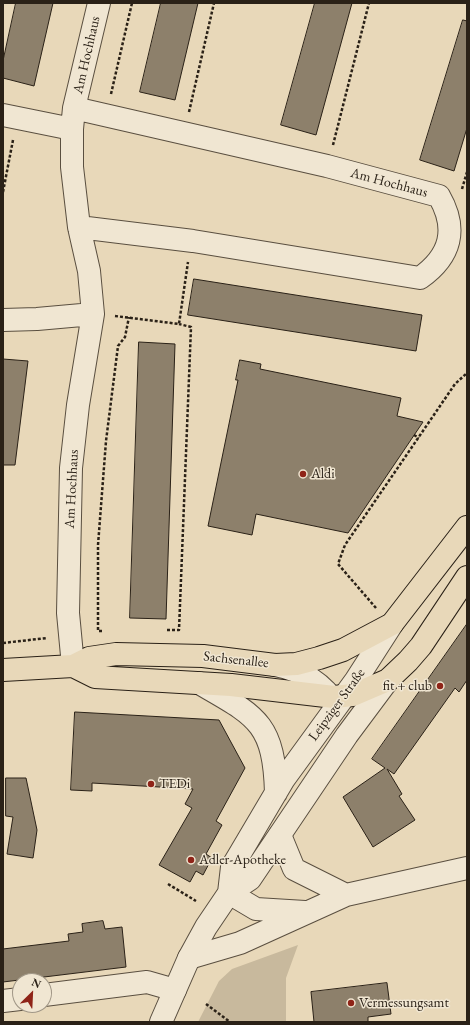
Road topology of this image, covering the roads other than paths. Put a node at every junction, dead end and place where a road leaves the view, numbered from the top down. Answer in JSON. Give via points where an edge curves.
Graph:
{"nodes":[{"id":1,"x":99,"y":3,"type":"edge"},
{"id":2,"x":10,"y":117,"type":"edge"},
{"id":3,"x":73,"y":118,"type":"junction"},
{"id":4,"x":79,"y":227,"type":"junction"},
{"id":5,"x":93,"y":314,"type":"junction"},
{"id":6,"x":3,"y":320,"type":"edge"},
{"id":7,"x":467,"y":527,"type":"edge"},
{"id":8,"x":467,"y":577,"type":"edge"},
{"id":9,"x":385,"y":618,"type":"junction"},
{"id":10,"x":275,"y":665,"type":"junction"},
{"id":11,"x":73,"y":666,"type":"junction"},
{"id":12,"x":3,"y":670,"type":"edge"},
{"id":13,"x":388,"y":680,"type":"junction"},
{"id":14,"x":199,"y":682,"type":"junction"},
{"id":15,"x":337,"y":699,"type":"junction"},
{"id":16,"x":347,"y":735,"type":"junction"},
{"id":17,"x":276,"y":793,"type":"junction"},
{"id":18,"x":280,"y":835,"type":"junction"},
{"id":19,"x":467,"y":868,"type":"edge"},
{"id":20,"x":229,"y":893,"type":"junction"},
{"id":21,"x":346,"y":896,"type":"junction"},
{"id":22,"x":308,"y":912,"type":"junction"},
{"id":23,"x":189,"y":958,"type":"junction"},
{"id":24,"x":175,"y":990,"type":"junction"},
{"id":25,"x":52,"y":995,"type":"edge"},
{"id":26,"x":161,"y":1022,"type":"edge"}],
"edges":[{"from":1,"to":3,"type":"street","name":"Am Hochhaus"},
{"from":2,"to":3,"type":"street","name":"Am Hochhaus"},
{"from":3,"to":4,"type":"street","name":"Am Hochhaus","via":[[72,167]]},
{"from":3,"to":4,"type":"street","name":"Am Hochhaus","via":[[106,115],[327,166],[439,196],[447,210],[450,226],[449,242],[443,256],[433,269],[420,278],[193,241]]},
{"from":4,"to":5,"type":"street","name":"Am Hochhaus","via":[[89,271]]},
{"from":5,"to":6,"type":"street"},
{"from":5,"to":11,"type":"street","name":"Am Hochhaus","via":[[71,468],[68,605]]},
{"from":7,"to":9,"type":"main road","name":"Leipziger Straße"},
{"from":8,"to":13,"type":"main road","name":"Leipziger Straße","via":[[421,646]]},
{"from":9,"to":10,"type":"main road","name":"Sachsenallee","via":[[343,650],[296,664]]},
{"from":9,"to":15,"type":"street","name":"Leipziger Straße"},
{"from":10,"to":11,"type":"main road","name":"Sachsenallee","via":[[203,656],[116,654],[89,658]]},
{"from":10,"to":15,"type":"street","via":[[291,668],[303,674]]},
{"from":11,"to":12,"type":"main road","name":"Sachsenallee"},
{"from":11,"to":14,"type":"main road","name":"Sachsenallee","via":[[95,677]]},
{"from":13,"to":15,"type":"main road","name":"Sachsenallee"},
{"from":13,"to":16,"type":"street","name":"Leipziger Straße"},
{"from":14,"to":15,"type":"main road","name":"Sachsenallee"},
{"from":14,"to":17,"type":"street","via":[[238,705],[259,723],[274,757]]},
{"from":15,"to":16,"type":"street"},
{"from":15,"to":17,"type":"street","name":"Leipziger Straße"},
{"from":16,"to":18,"type":"street","name":"Leipziger Straße"},
{"from":17,"to":20,"type":"street","name":"Leipziger Straße","via":[[232,867]]},
{"from":18,"to":20,"type":"street","name":"Leipziger Straße","via":[[250,879]]},
{"from":18,"to":21,"type":"street","via":[[294,869]]},
{"from":19,"to":21,"type":"street"},
{"from":20,"to":22,"type":"street","via":[[256,909]]},
{"from":20,"to":23,"type":"street","name":"Leipziger Straße"},
{"from":21,"to":22,"type":"street"},
{"from":22,"to":23,"type":"street","via":[[240,943]]},
{"from":23,"to":24,"type":"street","name":"Leipziger Straße"},
{"from":24,"to":25,"type":"street","via":[[147,982]]},
{"from":24,"to":26,"type":"street","name":"Leipziger Straße"}]}
